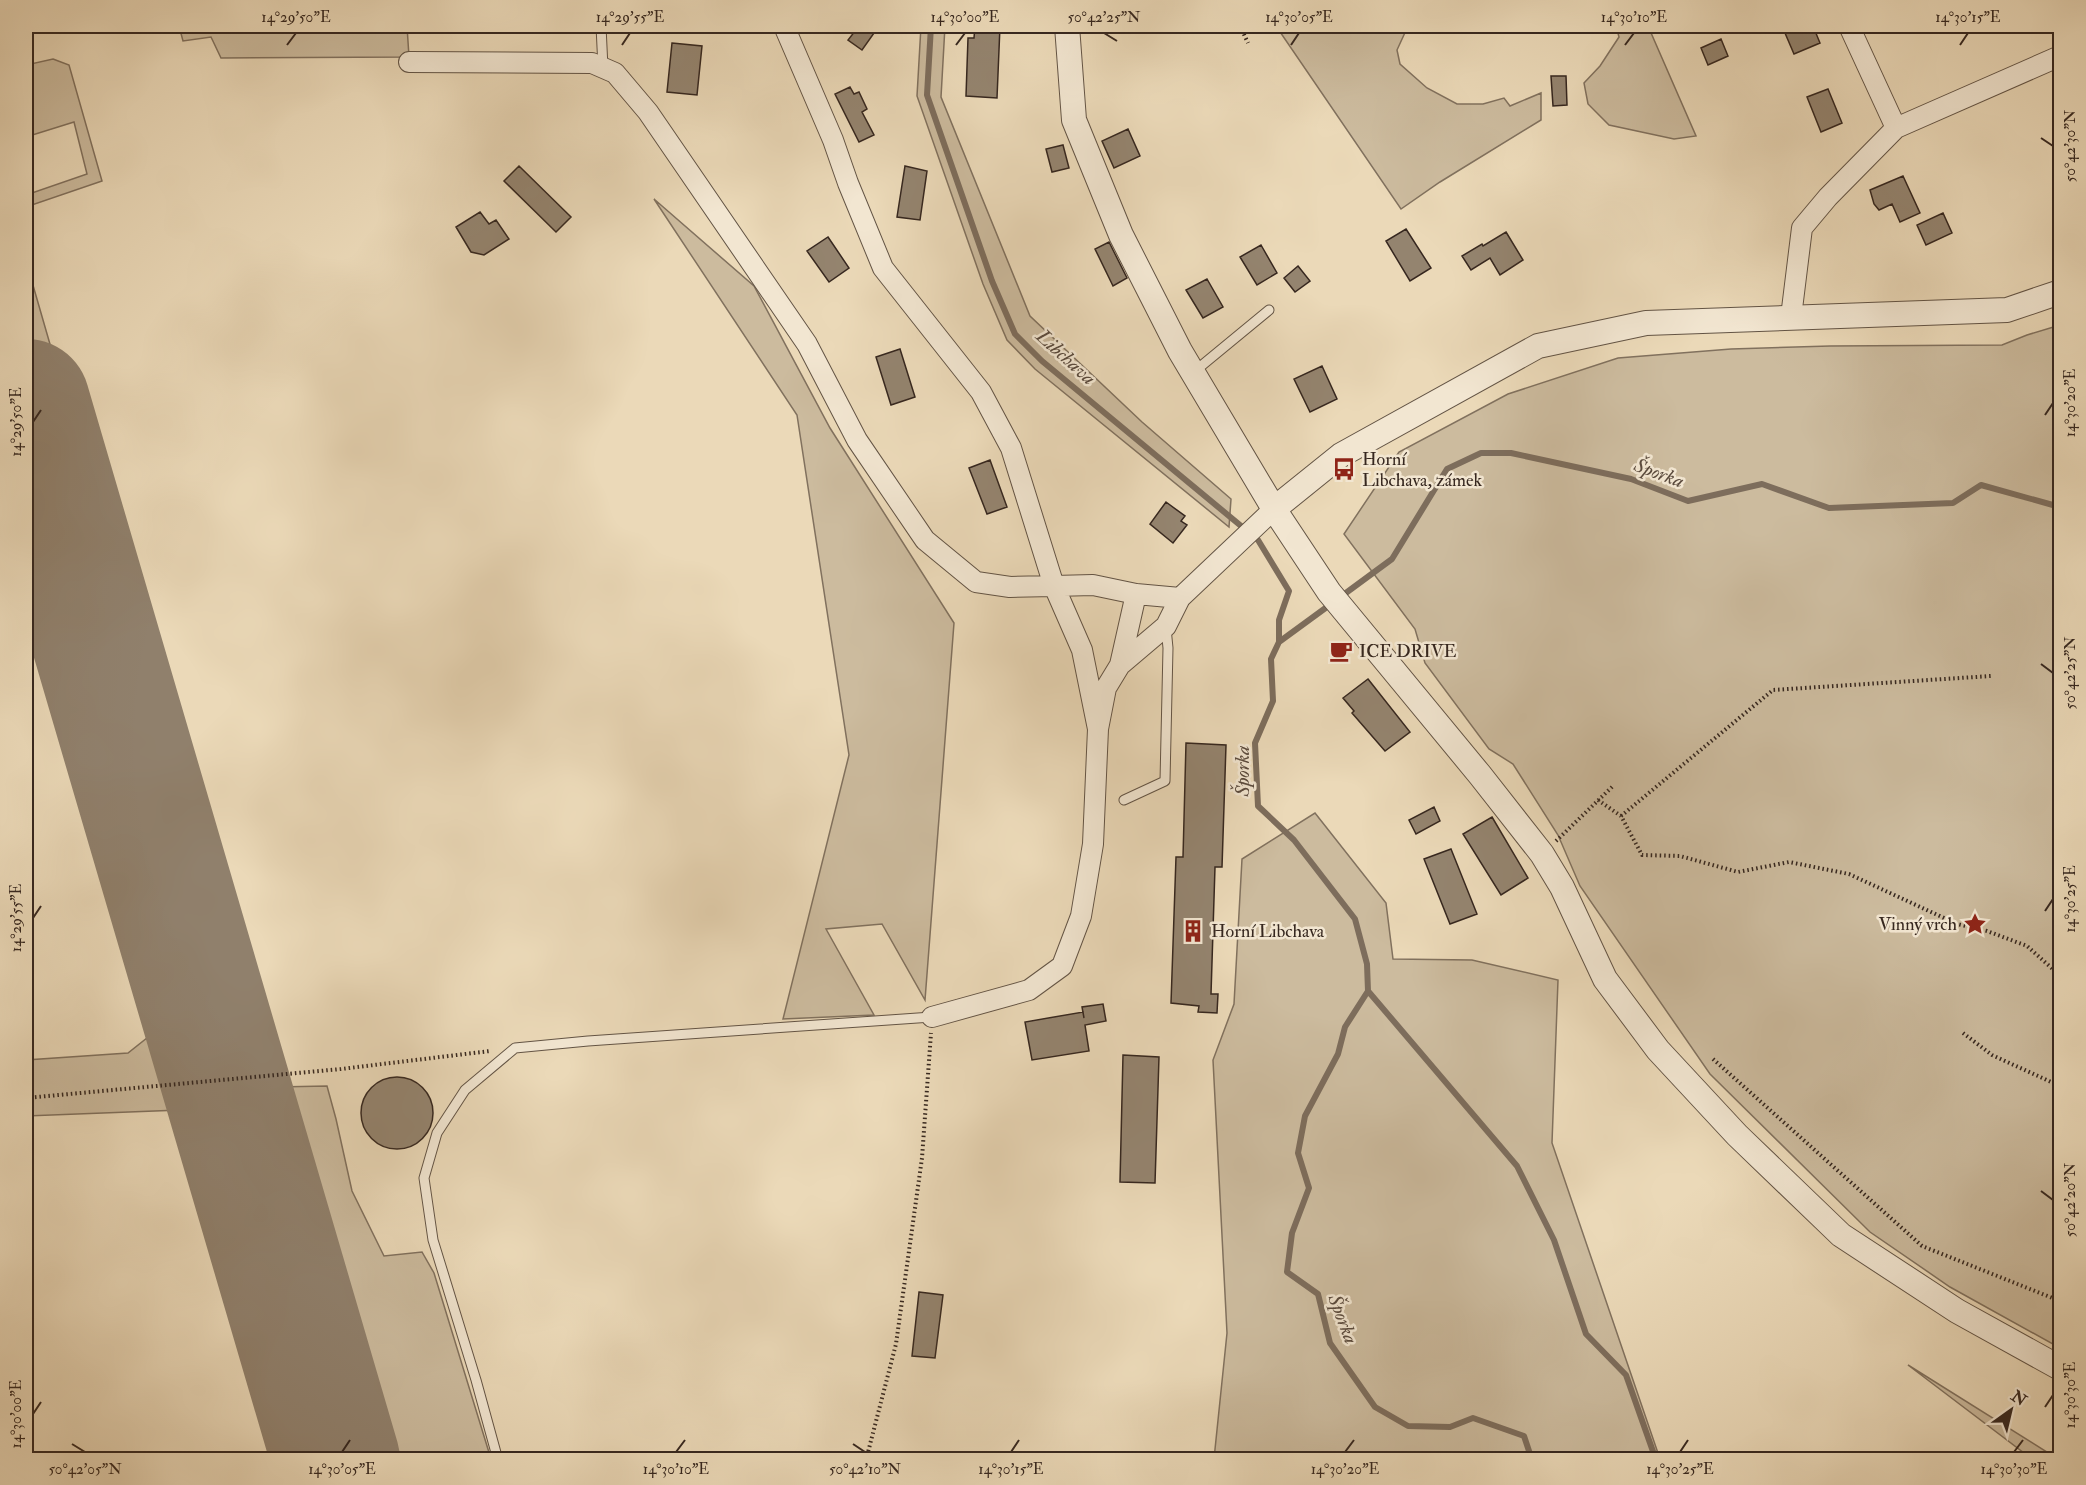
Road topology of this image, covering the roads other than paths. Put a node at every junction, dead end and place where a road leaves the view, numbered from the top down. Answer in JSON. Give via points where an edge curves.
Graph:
{"nodes":[{"id":1,"x":601,"y":26,"type":"edge"},
{"id":2,"x":784,"y":26,"type":"edge"},
{"id":3,"x":1067,"y":26,"type":"edge"},
{"id":4,"x":1849,"y":26,"type":"edge"},
{"id":5,"x":2061,"y":56,"type":"edge"},
{"id":6,"x":409,"y":62,"type":"dead end"},
{"id":7,"x":603,"y":68,"type":"junction"},
{"id":8,"x":1896,"y":128,"type":"junction"},
{"id":9,"x":2061,"y":292,"type":"edge"},
{"id":10,"x":1269,"y":310,"type":"dead end"},
{"id":11,"x":1791,"y":317,"type":"junction"},
{"id":12,"x":1193,"y":373,"type":"junction"},
{"id":13,"x":1266,"y":517,"type":"junction"},
{"id":14,"x":1054,"y":586,"type":"junction"},
{"id":15,"x":1136,"y":594,"type":"junction"},
{"id":16,"x":1180,"y":598,"type":"junction"},
{"id":17,"x":1166,"y":626,"type":"junction"},
{"id":18,"x":1120,"y":666,"type":"junction"},
{"id":19,"x":1098,"y":729,"type":"junction"},
{"id":20,"x":1124,"y":800,"type":"dead end"},
{"id":21,"x":932,"y":1017,"type":"joint"},
{"id":22,"x":2061,"y":1368,"type":"edge"},
{"id":23,"x":498,"y":1460,"type":"edge"}],
"edges":[{"from":1,"to":7,"type":"lane"},
{"from":2,"to":14,"type":"street","via":[[883,268],[981,392],[1011,448]]},
{"from":3,"to":12,"type":"street","via":[[1074,120],[1121,235]]},
{"from":4,"to":8,"type":"street"},
{"from":5,"to":8,"type":"street"},
{"from":6,"to":7,"type":"street","via":[[592,63]]},
{"from":7,"to":14,"type":"street","via":[[615,73],[648,112],[740,244],[807,344],[857,440],[925,540],[976,582],[1010,587]]},
{"from":8,"to":11,"type":"street","via":[[1802,228]]},
{"from":9,"to":11,"type":"street","via":[[2007,309]]},
{"from":10,"to":12,"type":"lane"},
{"from":11,"to":13,"type":"street","via":[[1646,323],[1538,346],[1341,455]]},
{"from":12,"to":13,"type":"street"},
{"from":13,"to":16,"type":"street"},
{"from":13,"to":22,"type":"street","via":[[1542,854],[1562,887],[1605,979],[1658,1050],[1737,1135],[1841,1235],[1957,1311]]},
{"from":14,"to":15,"type":"street","via":[[1093,585]]},
{"from":14,"to":19,"type":"street","via":[[1082,650]]},
{"from":15,"to":16,"type":"street"},
{"from":15,"to":18,"type":"street"},
{"from":16,"to":17,"type":"street"},
{"from":17,"to":18,"type":"street"},
{"from":17,"to":20,"type":"lane","via":[[1166,781]]},
{"from":18,"to":19,"type":"street","via":[[1106,688]]},
{"from":19,"to":21,"type":"street","via":[[1093,844],[1081,916],[1062,966],[1029,990]]},
{"from":21,"to":23,"type":"lane","via":[[515,1048],[465,1090],[438,1133],[424,1178],[432,1240]]}]}
